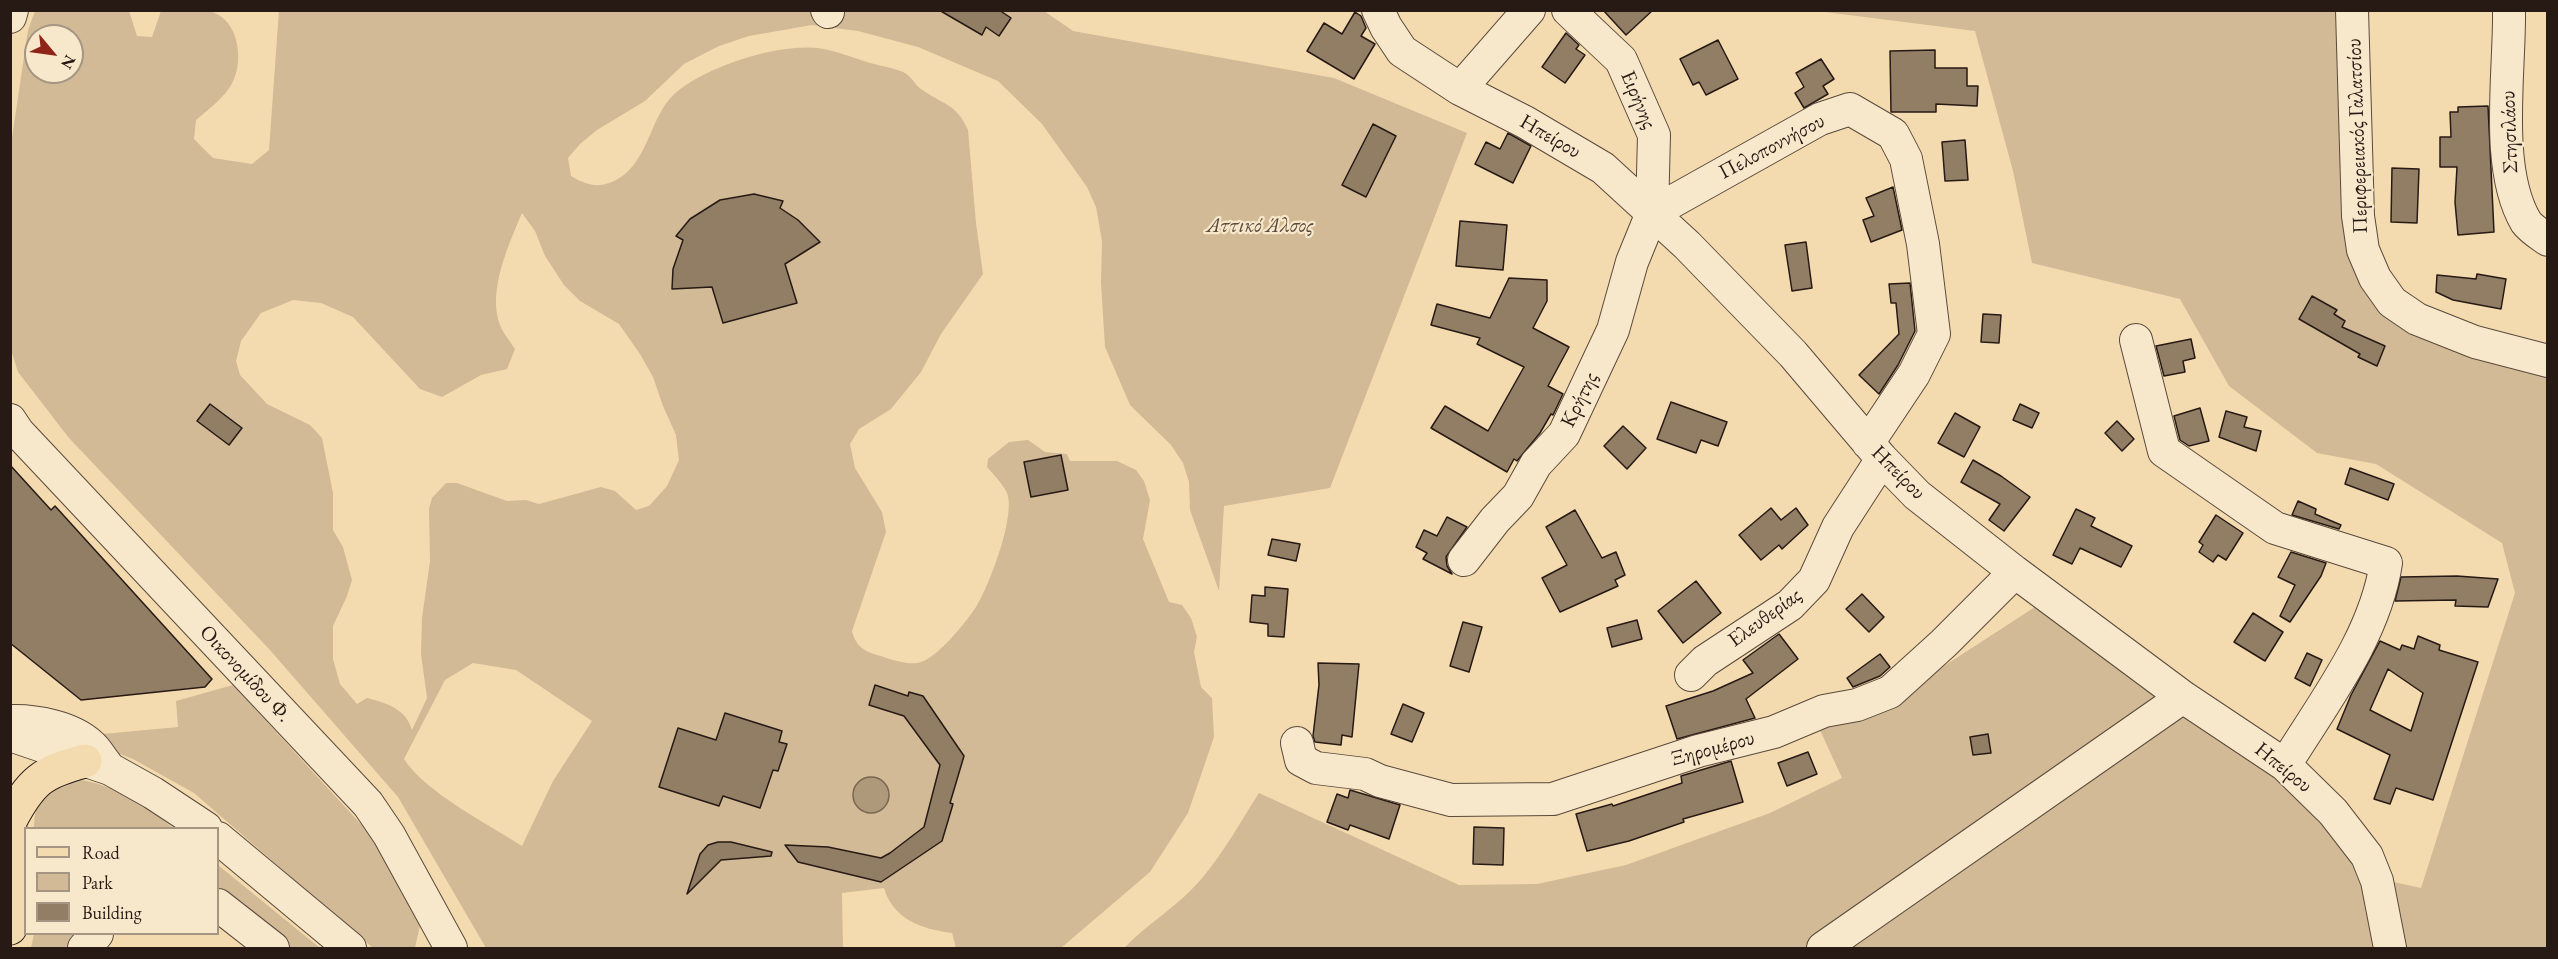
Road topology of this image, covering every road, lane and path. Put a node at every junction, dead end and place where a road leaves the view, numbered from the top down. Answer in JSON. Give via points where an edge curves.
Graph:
{"nodes":[{"id":1,"x":12,"y":10,"type":"edge"},
{"id":2,"x":1378,"y":10,"type":"edge"},
{"id":3,"x":1529,"y":10,"type":"edge"},
{"id":4,"x":1568,"y":10,"type":"edge"},
{"id":5,"x":2352,"y":10,"type":"edge"},
{"id":6,"x":2509,"y":10,"type":"edge"},
{"id":7,"x":10,"y":17,"type":"edge"},
{"id":8,"x":1460,"y":89,"type":"junction"},
{"id":9,"x":1652,"y":213,"type":"junction"},
{"id":10,"x":2547,"y":240,"type":"edge"},
{"id":11,"x":2136,"y":340,"type":"dead end"},
{"id":12,"x":2547,"y":361,"type":"edge"},
{"id":13,"x":10,"y":420,"type":"edge"},
{"id":14,"x":1875,"y":451,"type":"junction"},
{"id":15,"x":1464,"y":560,"type":"dead end"},
{"id":16,"x":2015,"y":572,"type":"junction"},
{"id":17,"x":1691,"y":675,"type":"dead end"},
{"id":18,"x":2183,"y":697,"type":"junction"},
{"id":19,"x":10,"y":721,"type":"edge"},
{"id":20,"x":10,"y":735,"type":"edge"},
{"id":21,"x":1297,"y":743,"type":"dead end"},
{"id":22,"x":98,"y":765,"type":"junction"},
{"id":23,"x":2285,"y":765,"type":"junction"},
{"id":24,"x":10,"y":821,"type":"edge"},
{"id":25,"x":204,"y":827,"type":"edge"},
{"id":26,"x":10,"y":830,"type":"edge"},
{"id":27,"x":219,"y":839,"type":"edge"},
{"id":28,"x":219,"y":906,"type":"edge"},
{"id":29,"x":10,"y":928,"type":"edge"},
{"id":30,"x":95,"y":935,"type":"edge"},
{"id":31,"x":84,"y":948,"type":"edge"},
{"id":32,"x":273,"y":948,"type":"edge"},
{"id":33,"x":350,"y":948,"type":"edge"},
{"id":34,"x":451,"y":948,"type":"edge"},
{"id":35,"x":1823,"y":948,"type":"edge"},
{"id":36,"x":2390,"y":948,"type":"edge"}],
"edges":[{"from":1,"to":7,"type":"street"},
{"from":2,"to":8,"type":"street","name":"Ηπείρου","via":[[1402,51]]},
{"from":3,"to":8,"type":"street"},
{"from":4,"to":9,"type":"street","name":"Ειρήνης","via":[[1621,60],[1654,135]]},
{"from":5,"to":12,"type":"street","name":"Περιφερειακός Γαλατσίου","via":[[2357,206],[2363,250],[2375,278],[2392,302],[2416,319],[2475,342]]},
{"from":6,"to":10,"type":"street","name":"Στησιλάου","via":[[2507,141],[2513,189],[2528,225]]},
{"from":8,"to":9,"type":"street","name":"Ηπείρου","via":[[1603,168]]},
{"from":9,"to":14,"type":"street","name":"Ηπείρου","via":[[1793,354]]},
{"from":9,"to":14,"type":"street","name":"Πελοποννήσου","via":[[1820,119],[1840,112],[1850,109],[1893,134],[1906,159],[1923,244],[1934,334]]},
{"from":9,"to":15,"type":"street","name":"Κρήτης","via":[[1632,262],[1613,330],[1564,434],[1536,464],[1518,496]]},
{"from":11,"to":23,"type":"street","via":[[2164,451],[2275,528],[2386,563],[2372,619]]},
{"from":13,"to":34,"type":"street","name":"Οικονομίδου Φ.","via":[[368,804]]},
{"from":14,"to":16,"type":"street","name":"Ηπείρου","via":[[1917,495]]},
{"from":14,"to":17,"type":"street","name":"Ελευθερίας","via":[[1814,580],[1790,605],[1705,660]]},
{"from":16,"to":18,"type":"street","name":"Ηπείρου"},
{"from":16,"to":21,"type":"street","name":"Ξηρομέρου","via":[[1890,692],[1857,705],[1824,711],[1774,732],[1698,751],[1553,799],[1451,800],[1365,774],[1316,768],[1301,760]]},
{"from":18,"to":23,"type":"street","name":"Ηπείρου"},
{"from":18,"to":35,"type":"street"},
{"from":19,"to":22,"type":"street","via":[[25,720],[73,734],[91,745]]},
{"from":20,"to":22,"type":"street"},
{"from":22,"to":24,"type":"main road","via":[[54,771],[33,784]]},
{"from":22,"to":25,"type":"street","via":[[153,793]]},
{"from":23,"to":36,"type":"street","name":"Ηπείρου","via":[[2333,812],[2367,856],[2377,881]]},
{"from":26,"to":29,"type":"main road","via":[[15,878]]},
{"from":27,"to":33,"type":"street"},
{"from":28,"to":32,"type":"street"},
{"from":30,"to":31,"type":"street"}]}
